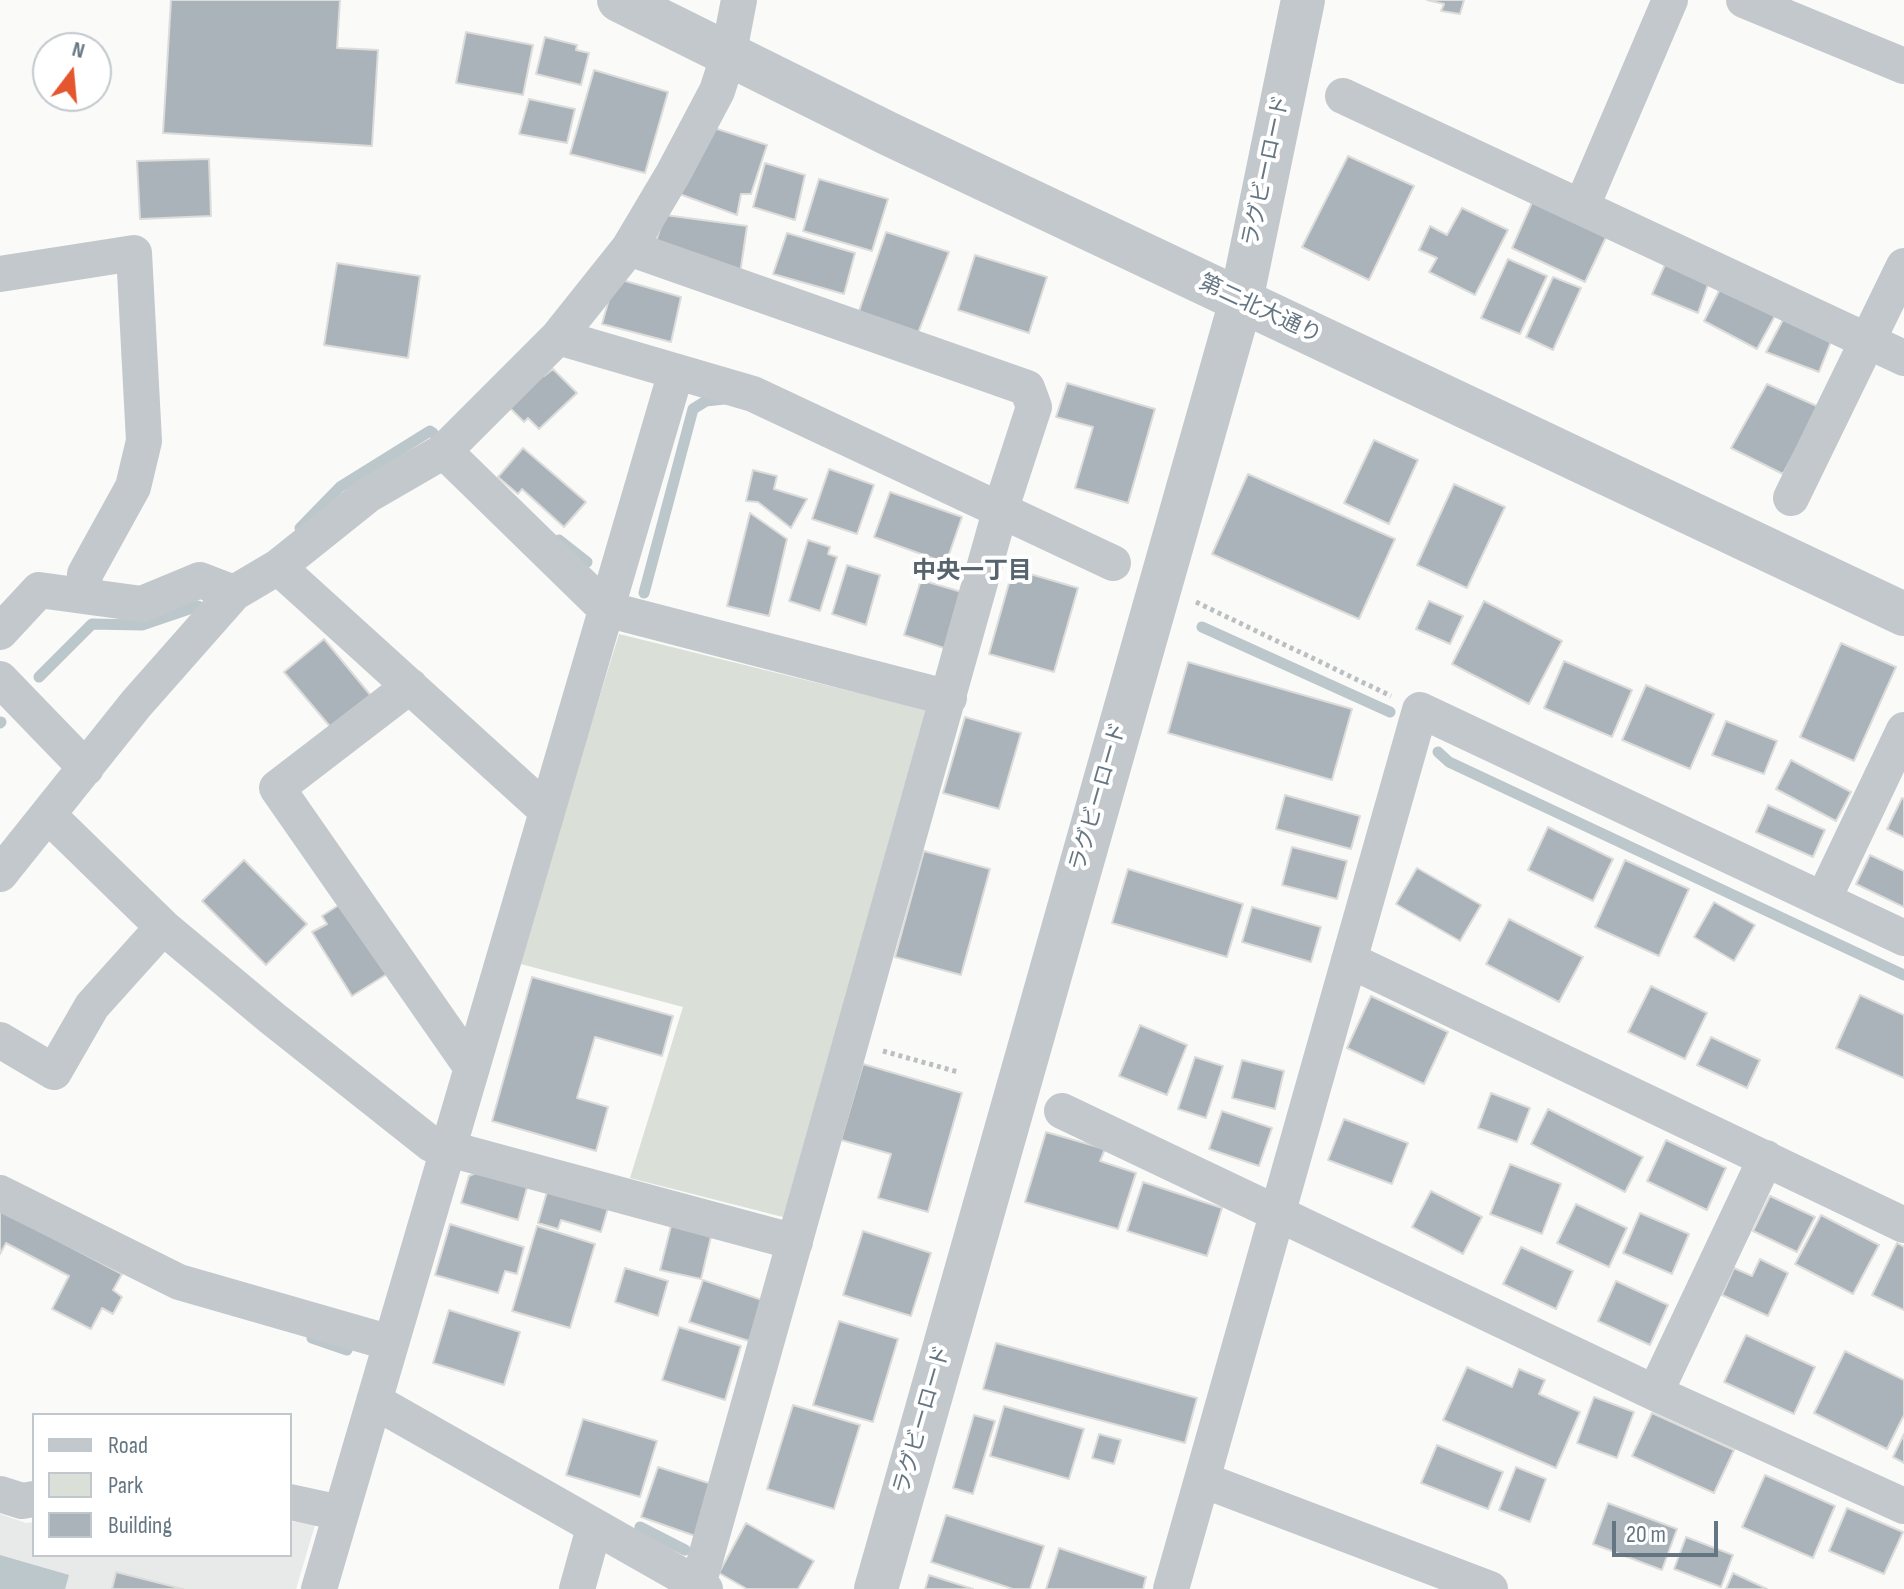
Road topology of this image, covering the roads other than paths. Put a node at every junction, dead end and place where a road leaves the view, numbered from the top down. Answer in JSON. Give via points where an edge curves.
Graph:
{"nodes":[{"id":1,"x":619,"y":0,"type":"edge"},
{"id":2,"x":739,"y":0,"type":"edge"},
{"id":3,"x":1303,"y":0,"type":"edge"},
{"id":4,"x":1670,"y":0,"type":"edge"},
{"id":5,"x":1744,"y":0,"type":"edge"},
{"id":6,"x":728,"y":57,"type":"junction"},
{"id":7,"x":1904,"y":66,"type":"edge"},
{"id":8,"x":1343,"y":96,"type":"dead end"},
{"id":9,"x":1582,"y":206,"type":"junction"},
{"id":10,"x":629,"y":248,"type":"junction"},
{"id":11,"x":1904,"y":266,"type":"edge"},
{"id":12,"x":0,"y":274,"type":"edge"},
{"id":13,"x":1241,"y":301,"type":"junction"},
{"id":14,"x":558,"y":337,"type":"junction"},
{"id":15,"x":1869,"y":342,"type":"junction"},
{"id":16,"x":1904,"y":358,"type":"edge"},
{"id":17,"x":676,"y":372,"type":"junction"},
{"id":18,"x":444,"y":451,"type":"junction"},
{"id":19,"x":1791,"y":498,"type":"dead end"},
{"id":20,"x":1001,"y":508,"type":"junction"},
{"id":21,"x":1113,"y":563,"type":"dead end"},
{"id":22,"x":278,"y":567,"type":"junction"},
{"id":23,"x":234,"y":593,"type":"junction"},
{"id":24,"x":84,"y":596,"type":"junction"},
{"id":25,"x":606,"y":609,"type":"junction"},
{"id":26,"x":1904,"y":614,"type":"edge"},
{"id":27,"x":0,"y":632,"type":"edge"},
{"id":28,"x":0,"y":679,"type":"edge"},
{"id":29,"x":410,"y":686,"type":"junction"},
{"id":30,"x":949,"y":698,"type":"junction"},
{"id":31,"x":1904,"y":730,"type":"edge"},
{"id":32,"x":86,"y":768,"type":"junction"},
{"id":33,"x":547,"y":811,"type":"junction"},
{"id":34,"x":48,"y":815,"type":"junction"},
{"id":35,"x":1,"y":872,"type":"edge"},
{"id":36,"x":1823,"y":900,"type":"junction"},
{"id":37,"x":163,"y":927,"type":"junction"},
{"id":38,"x":1904,"y":938,"type":"edge"},
{"id":39,"x":1349,"y":960,"type":"junction"},
{"id":40,"x":0,"y":1040,"type":"edge"},
{"id":41,"x":472,"y":1068,"type":"junction"},
{"id":42,"x":1062,"y":1111,"type":"dead end"},
{"id":43,"x":449,"y":1146,"type":"junction"},
{"id":44,"x":1766,"y":1158,"type":"junction"},
{"id":45,"x":0,"y":1193,"type":"edge"},
{"id":46,"x":1278,"y":1213,"type":"junction"},
{"id":47,"x":1904,"y":1225,"type":"edge"},
{"id":48,"x":795,"y":1242,"type":"junction"},
{"id":49,"x":391,"y":1343,"type":"junction"},
{"id":50,"x":1655,"y":1393,"type":"junction"},
{"id":51,"x":374,"y":1401,"type":"junction"},
{"id":52,"x":1203,"y":1480,"type":"junction"},
{"id":53,"x":0,"y":1494,"type":"edge"},
{"id":54,"x":32,"y":1499,"type":"edge"},
{"id":55,"x":292,"y":1502,"type":"edge"},
{"id":56,"x":1904,"y":1506,"type":"edge"},
{"id":57,"x":341,"y":1513,"type":"junction"},
{"id":58,"x":594,"y":1528,"type":"junction"},
{"id":59,"x":702,"y":1587,"type":"edge"},
{"id":60,"x":319,"y":1589,"type":"edge"},
{"id":61,"x":577,"y":1589,"type":"edge"},
{"id":62,"x":876,"y":1589,"type":"edge"},
{"id":63,"x":1171,"y":1589,"type":"edge"},
{"id":64,"x":1490,"y":1589,"type":"edge"}],
"edges":[{"from":1,"to":6,"type":"street","name":"第二北大通り"},
{"from":2,"to":6,"type":"street"},
{"from":3,"to":13,"type":"street","name":"ラグビーロード"},
{"from":4,"to":9,"type":"street"},
{"from":5,"to":7,"type":"street"},
{"from":6,"to":10,"type":"street","via":[[717,91]]},
{"from":6,"to":13,"type":"street","name":"第二北大通り"},
{"from":8,"to":9,"type":"street"},
{"from":9,"to":15,"type":"street"},
{"from":10,"to":14,"type":"street"},
{"from":10,"to":20,"type":"street","via":[[1027,388],[1034,407]]},
{"from":11,"to":15,"type":"street"},
{"from":12,"to":24,"type":"street","via":[[134,253],[144,441],[133,487],[85,574]]},
{"from":13,"to":26,"type":"street","name":"第二北大通り"},
{"from":13,"to":62,"type":"street","name":"ラグビーロード"},
{"from":14,"to":17,"type":"street"},
{"from":14,"to":18,"type":"street"},
{"from":15,"to":16,"type":"street"},
{"from":15,"to":19,"type":"street"},
{"from":17,"to":20,"type":"street","via":[[753,394]]},
{"from":17,"to":25,"type":"street"},
{"from":18,"to":22,"type":"street","via":[[368,495]]},
{"from":18,"to":25,"type":"street"},
{"from":20,"to":21,"type":"street"},
{"from":20,"to":30,"type":"street"},
{"from":22,"to":23,"type":"street"},
{"from":22,"to":29,"type":"street"},
{"from":23,"to":24,"type":"street","via":[[200,580],[142,604]]},
{"from":23,"to":32,"type":"street"},
{"from":24,"to":27,"type":"street","via":[[39,590]]},
{"from":25,"to":30,"type":"street"},
{"from":25,"to":33,"type":"street"},
{"from":28,"to":32,"type":"street"},
{"from":29,"to":33,"type":"street"},
{"from":29,"to":41,"type":"street","via":[[277,788]]},
{"from":30,"to":48,"type":"street"},
{"from":31,"to":36,"type":"street"},
{"from":32,"to":34,"type":"street"},
{"from":33,"to":41,"type":"street"},
{"from":34,"to":35,"type":"street"},
{"from":34,"to":37,"type":"street"},
{"from":36,"to":38,"type":"street"},
{"from":36,"to":39,"type":"street","via":[[1420,710]]},
{"from":37,"to":40,"type":"street","via":[[92,1006],[54,1072]]},
{"from":37,"to":43,"type":"street","via":[[431,1144]]},
{"from":39,"to":44,"type":"street"},
{"from":39,"to":46,"type":"street"},
{"from":41,"to":43,"type":"street"},
{"from":42,"to":46,"type":"street"},
{"from":43,"to":48,"type":"street"},
{"from":43,"to":49,"type":"street"},
{"from":44,"to":47,"type":"street"},
{"from":44,"to":50,"type":"street"},
{"from":45,"to":49,"type":"street","via":[[179,1282]]},
{"from":46,"to":50,"type":"street"},
{"from":46,"to":52,"type":"street"},
{"from":48,"to":59,"type":"street"},
{"from":49,"to":51,"type":"street"},
{"from":50,"to":56,"type":"street"},
{"from":51,"to":57,"type":"street"},
{"from":51,"to":58,"type":"street"},
{"from":52,"to":63,"type":"street"},
{"from":52,"to":64,"type":"street"},
{"from":53,"to":54,"type":"street"},
{"from":55,"to":57,"type":"street"},
{"from":57,"to":60,"type":"street"},
{"from":58,"to":59,"type":"street"},
{"from":58,"to":61,"type":"street"}]}
